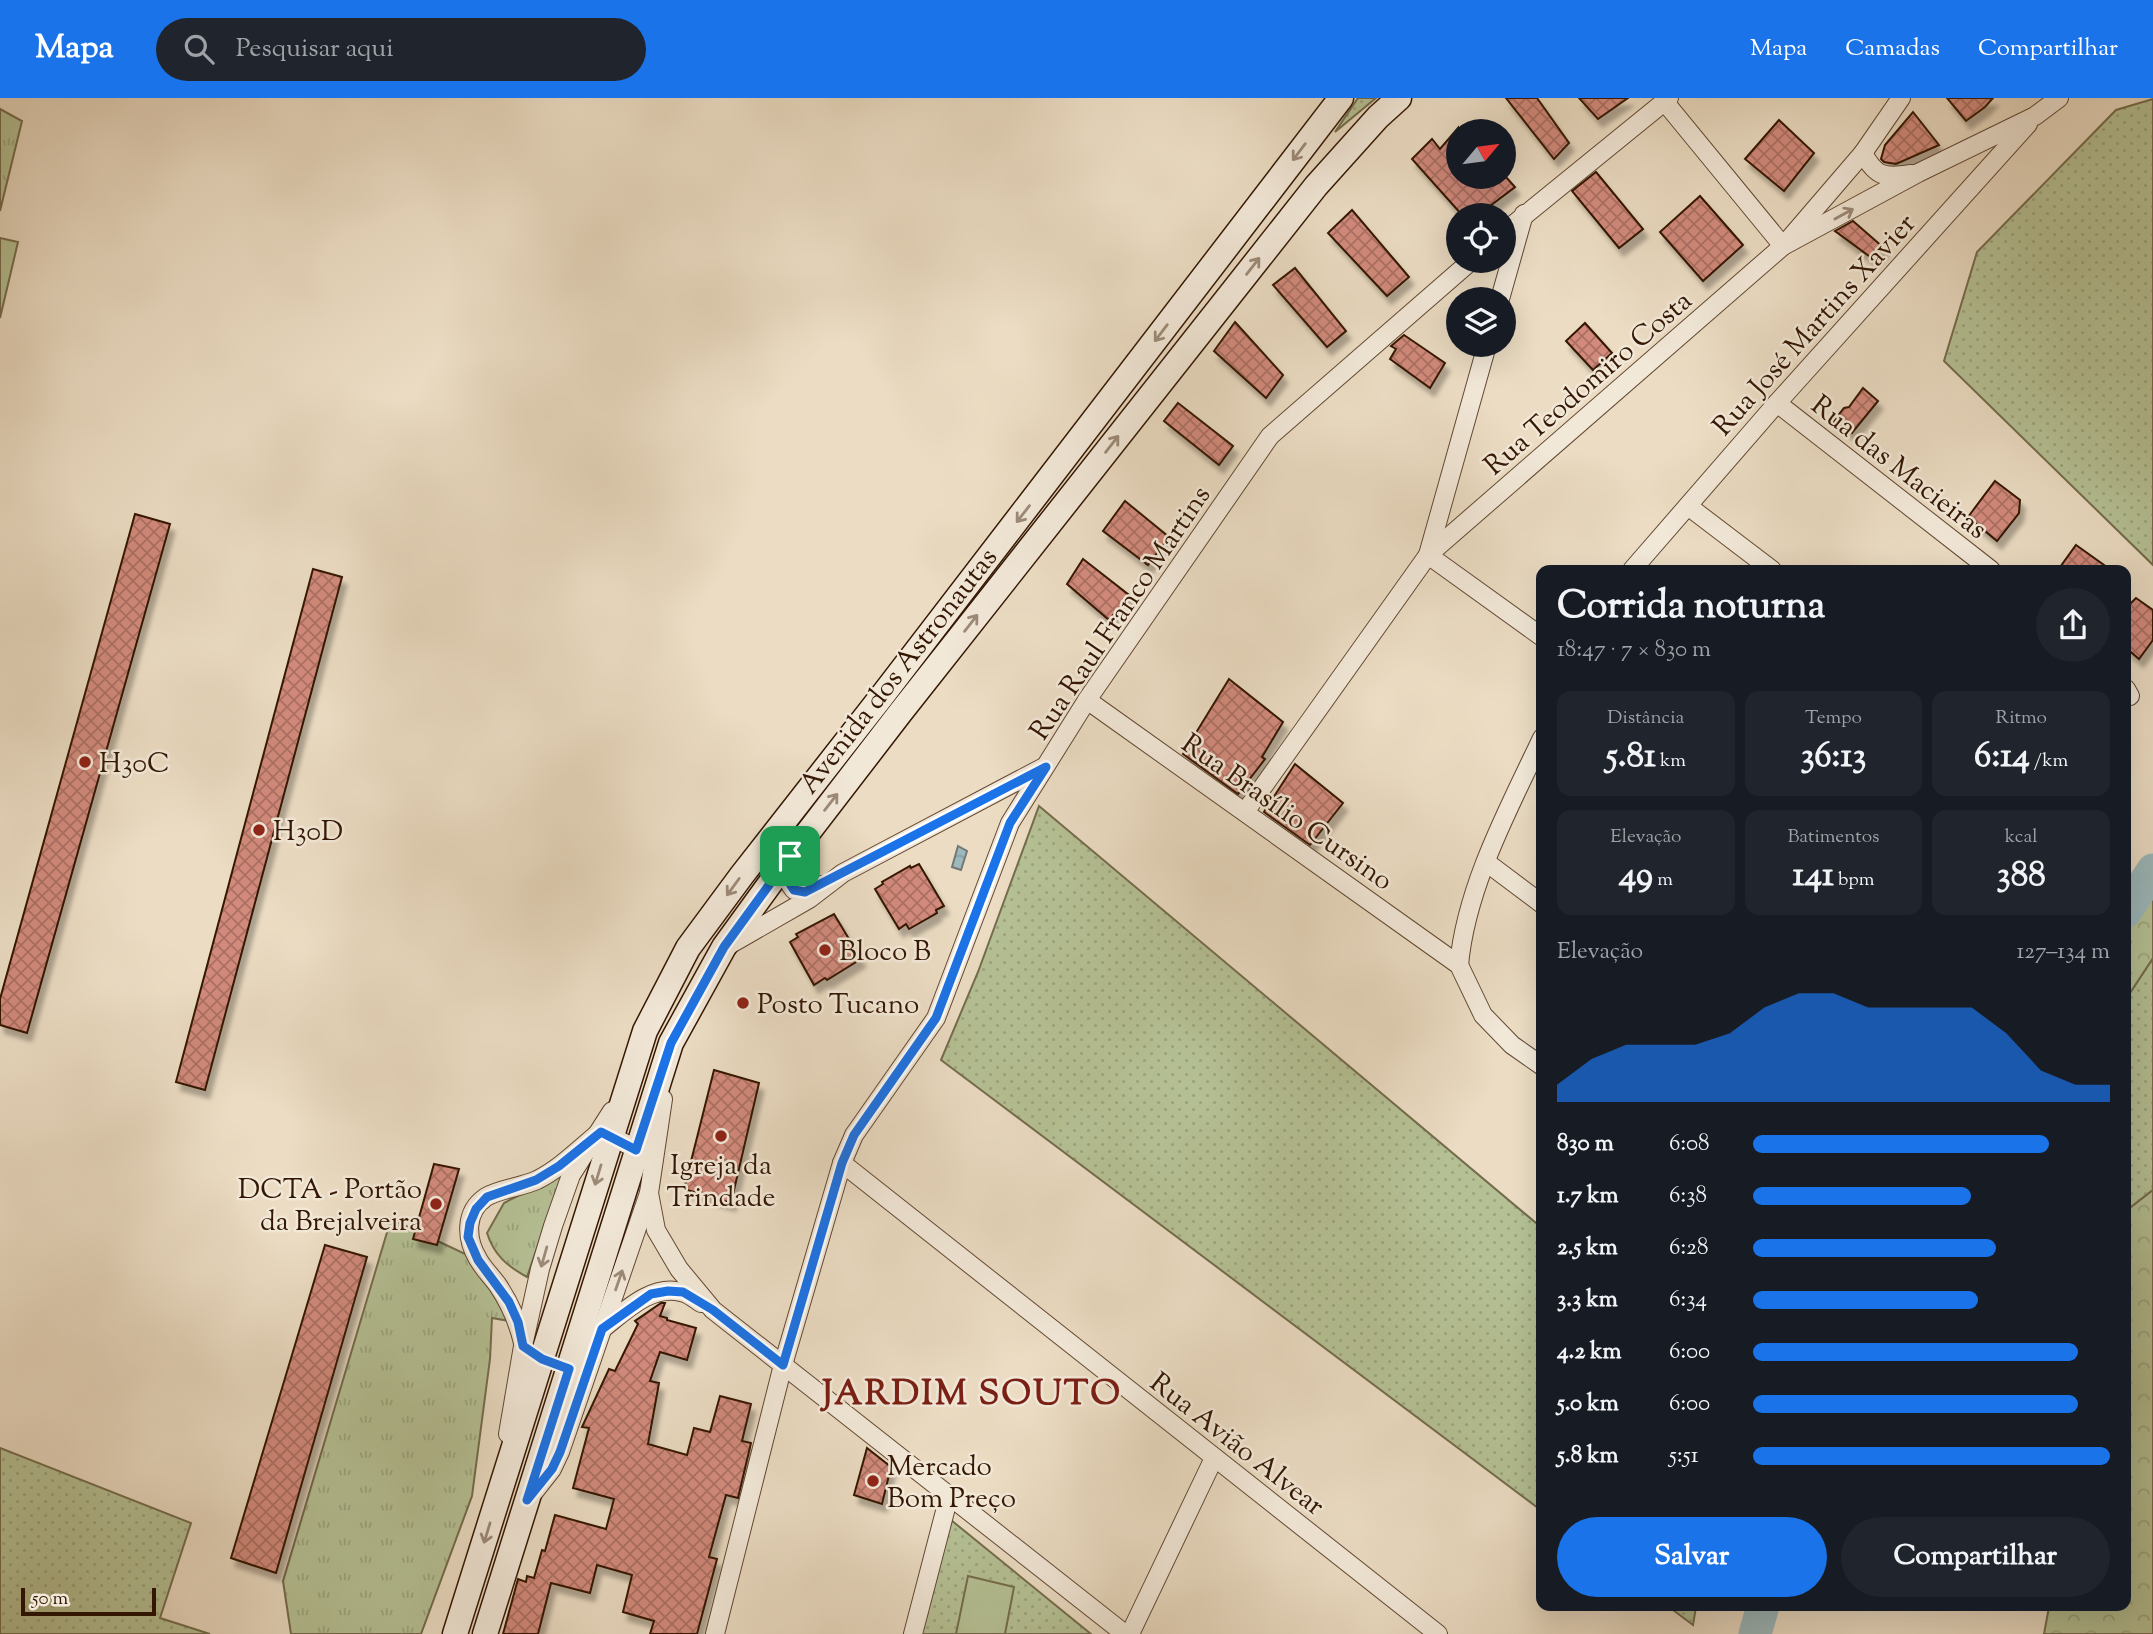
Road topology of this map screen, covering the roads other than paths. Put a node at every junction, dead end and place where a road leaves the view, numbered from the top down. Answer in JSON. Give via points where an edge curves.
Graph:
{"nodes":[{"id":1,"x":1341,"y":98,"type":"edge"},
{"id":2,"x":1399,"y":98,"type":"edge"},
{"id":3,"x":1901,"y":98,"type":"edge"},
{"id":4,"x":2059,"y":98,"type":"edge"},
{"id":5,"x":1667,"y":99,"type":"edge"},
{"id":6,"x":2035,"y":116,"type":"junction"},
{"id":7,"x":1863,"y":153,"type":"junction"},
{"id":8,"x":1918,"y":173,"type":"junction"},
{"id":9,"x":1524,"y":214,"type":"junction"},
{"id":10,"x":1516,"y":221,"type":"edge"},
{"id":11,"x":1783,"y":246,"type":"junction"},
{"id":12,"x":1457,"y":273,"type":"edge"},
{"id":13,"x":1503,"y":287,"type":"edge"},
{"id":14,"x":1484,"y":357,"type":"edge"},
{"id":15,"x":1777,"y":403,"type":"junction"},
{"id":16,"x":1688,"y":506,"type":"junction"},
{"id":17,"x":1428,"y":555,"type":"junction"},
{"id":18,"x":1636,"y":565,"type":"edge"},
{"id":19,"x":1765,"y":565,"type":"edge"},
{"id":20,"x":1985,"y":565,"type":"edge"},
{"id":21,"x":1536,"y":633,"type":"edge"},
{"id":22,"x":1087,"y":700,"type":"junction"},
{"id":23,"x":1536,"y":751,"type":"edge"},
{"id":24,"x":1046,"y":767,"type":"junction"},
{"id":25,"x":1245,"y":812,"type":"junction"},
{"id":26,"x":790,"y":856,"type":"junction"},
{"id":27,"x":1486,"y":863,"type":"junction"},
{"id":28,"x":843,"y":873,"type":"junction"},
{"id":29,"x":1536,"y":900,"type":"edge"},
{"id":30,"x":724,"y":947,"type":"junction"},
{"id":31,"x":1459,"y":964,"type":"junction"},
{"id":32,"x":1536,"y":1062,"type":"edge"},
{"id":33,"x":606,"y":1134,"type":"junction"},
{"id":34,"x":645,"y":1154,"type":"junction"},
{"id":35,"x":842,"y":1163,"type":"junction"},
{"id":36,"x":649,"y":1193,"type":"junction"},
{"id":37,"x":713,"y":1310,"type":"junction"},
{"id":38,"x":602,"y":1329,"type":"junction"},
{"id":39,"x":532,"y":1352,"type":"junction"},
{"id":40,"x":783,"y":1365,"type":"junction"},
{"id":41,"x":578,"y":1370,"type":"junction"},
{"id":42,"x":1214,"y":1458,"type":"junction"},
{"id":43,"x":949,"y":1496,"type":"junction"},
{"id":44,"x":455,"y":1634,"type":"edge"},
{"id":45,"x":485,"y":1634,"type":"edge"},
{"id":46,"x":715,"y":1634,"type":"edge"},
{"id":47,"x":913,"y":1634,"type":"edge"},
{"id":48,"x":1127,"y":1634,"type":"edge"},
{"id":49,"x":1438,"y":1634,"type":"edge"}],
"edges":[{"from":1,"to":33,"type":"main road","name":"Avenida dos Astronautas","one_way":true,"via":[[688,948],[645,1031]]},
{"from":26,"to":2,"type":"main road","name":"Avenida dos Astronautas","one_way":true,"via":[[1316,186]]},
{"from":3,"to":7,"type":"street"},
{"from":4,"to":6,"type":"street","name":"Rua Teodomiro Costa"},
{"from":5,"to":9,"type":"street"},
{"from":5,"to":11,"type":"street"},
{"from":6,"to":8,"type":"street","name":"Rua Teodomiro Costa"},
{"from":6,"to":15,"type":"street","name":"Rua José Martins Xavier"},
{"from":7,"to":8,"type":"street","via":[[1880,175]]},
{"from":7,"to":11,"type":"street"},
{"from":11,"to":8,"type":"street","name":"Rua Teodomiro Costa","one_way":true},
{"from":9,"to":10,"type":"street"},
{"from":9,"to":13,"type":"street"},
{"from":11,"to":17,"type":"street","name":"Rua Teodomiro Costa"},
{"from":12,"to":22,"type":"street","name":"Rua Raul Franco Martins","via":[[1270,436]]},
{"from":14,"to":17,"type":"street"},
{"from":15,"to":16,"type":"street","name":"Rua José Martins Xavier"},
{"from":15,"to":20,"type":"street","name":"Rua das Macieiras"},
{"from":16,"to":18,"type":"street","name":"Rua José Martins Xavier"},
{"from":16,"to":19,"type":"street"},
{"from":17,"to":21,"type":"street"},
{"from":17,"to":25,"type":"street","name":"Rua Teodomiro Costa"},
{"from":22,"to":24,"type":"street","name":"Rua Raul Franco Martins"},
{"from":22,"to":25,"type":"street","name":"Rua Brasílio Cursino"},
{"from":23,"to":27,"type":"street"},
{"from":24,"to":28,"type":"street","name":"Rua Raul Franco Martins"},
{"from":24,"to":35,"type":"street","via":[[1010,823],[936,1018],[854,1135]]},
{"from":25,"to":31,"type":"street","name":"Rua Brasílio Cursino"},
{"from":26,"to":28,"type":"street","via":[[785,873],[794,890],[805,892]]},
{"from":26,"to":30,"type":"main road","name":"Avenida dos Astronautas"},
{"from":27,"to":29,"type":"street"},
{"from":27,"to":31,"type":"street","via":[[1462,934]]},
{"from":28,"to":30,"type":"street","name":"Rua Raul Franco Martins","via":[[809,900]]},
{"from":30,"to":34,"type":"main road","name":"Avenida dos Astronautas","via":[[671,1043]]},
{"from":31,"to":32,"type":"street","via":[[1483,1015]]},
{"from":33,"to":34,"type":"street"},
{"from":33,"to":39,"type":"main road","name":"Avenida dos Astronautas","one_way":true},
{"from":33,"to":39,"type":"street","via":[[536,1180],[487,1197],[470,1223],[468,1237],[478,1260],[509,1302]]},
{"from":34,"to":36,"type":"street"},
{"from":34,"to":41,"type":"main road","name":"Avenida dos Astronautas"},
{"from":35,"to":40,"type":"street"},
{"from":35,"to":42,"type":"street","name":"Rua Avião Alvear"},
{"from":36,"to":37,"type":"street","via":[[656,1230],[679,1269]]},
{"from":38,"to":36,"type":"street","one_way":true},
{"from":37,"to":38,"type":"street","via":[[683,1292],[668,1291],[651,1294]]},
{"from":37,"to":40,"type":"street"},
{"from":38,"to":41,"type":"street"},
{"from":39,"to":41,"type":"street"},
{"from":39,"to":44,"type":"main road","name":"Avenida dos Astronautas","one_way":true,"via":[[497,1500]]},
{"from":40,"to":43,"type":"street"},
{"from":40,"to":46,"type":"street"},
{"from":41,"to":45,"type":"main road","name":"Avenida dos Astronautas","via":[[527,1500]]},
{"from":42,"to":48,"type":"street"},
{"from":42,"to":49,"type":"street","name":"Rua Avião Alvear"},
{"from":43,"to":47,"type":"street"},
{"from":43,"to":48,"type":"street"}]}
